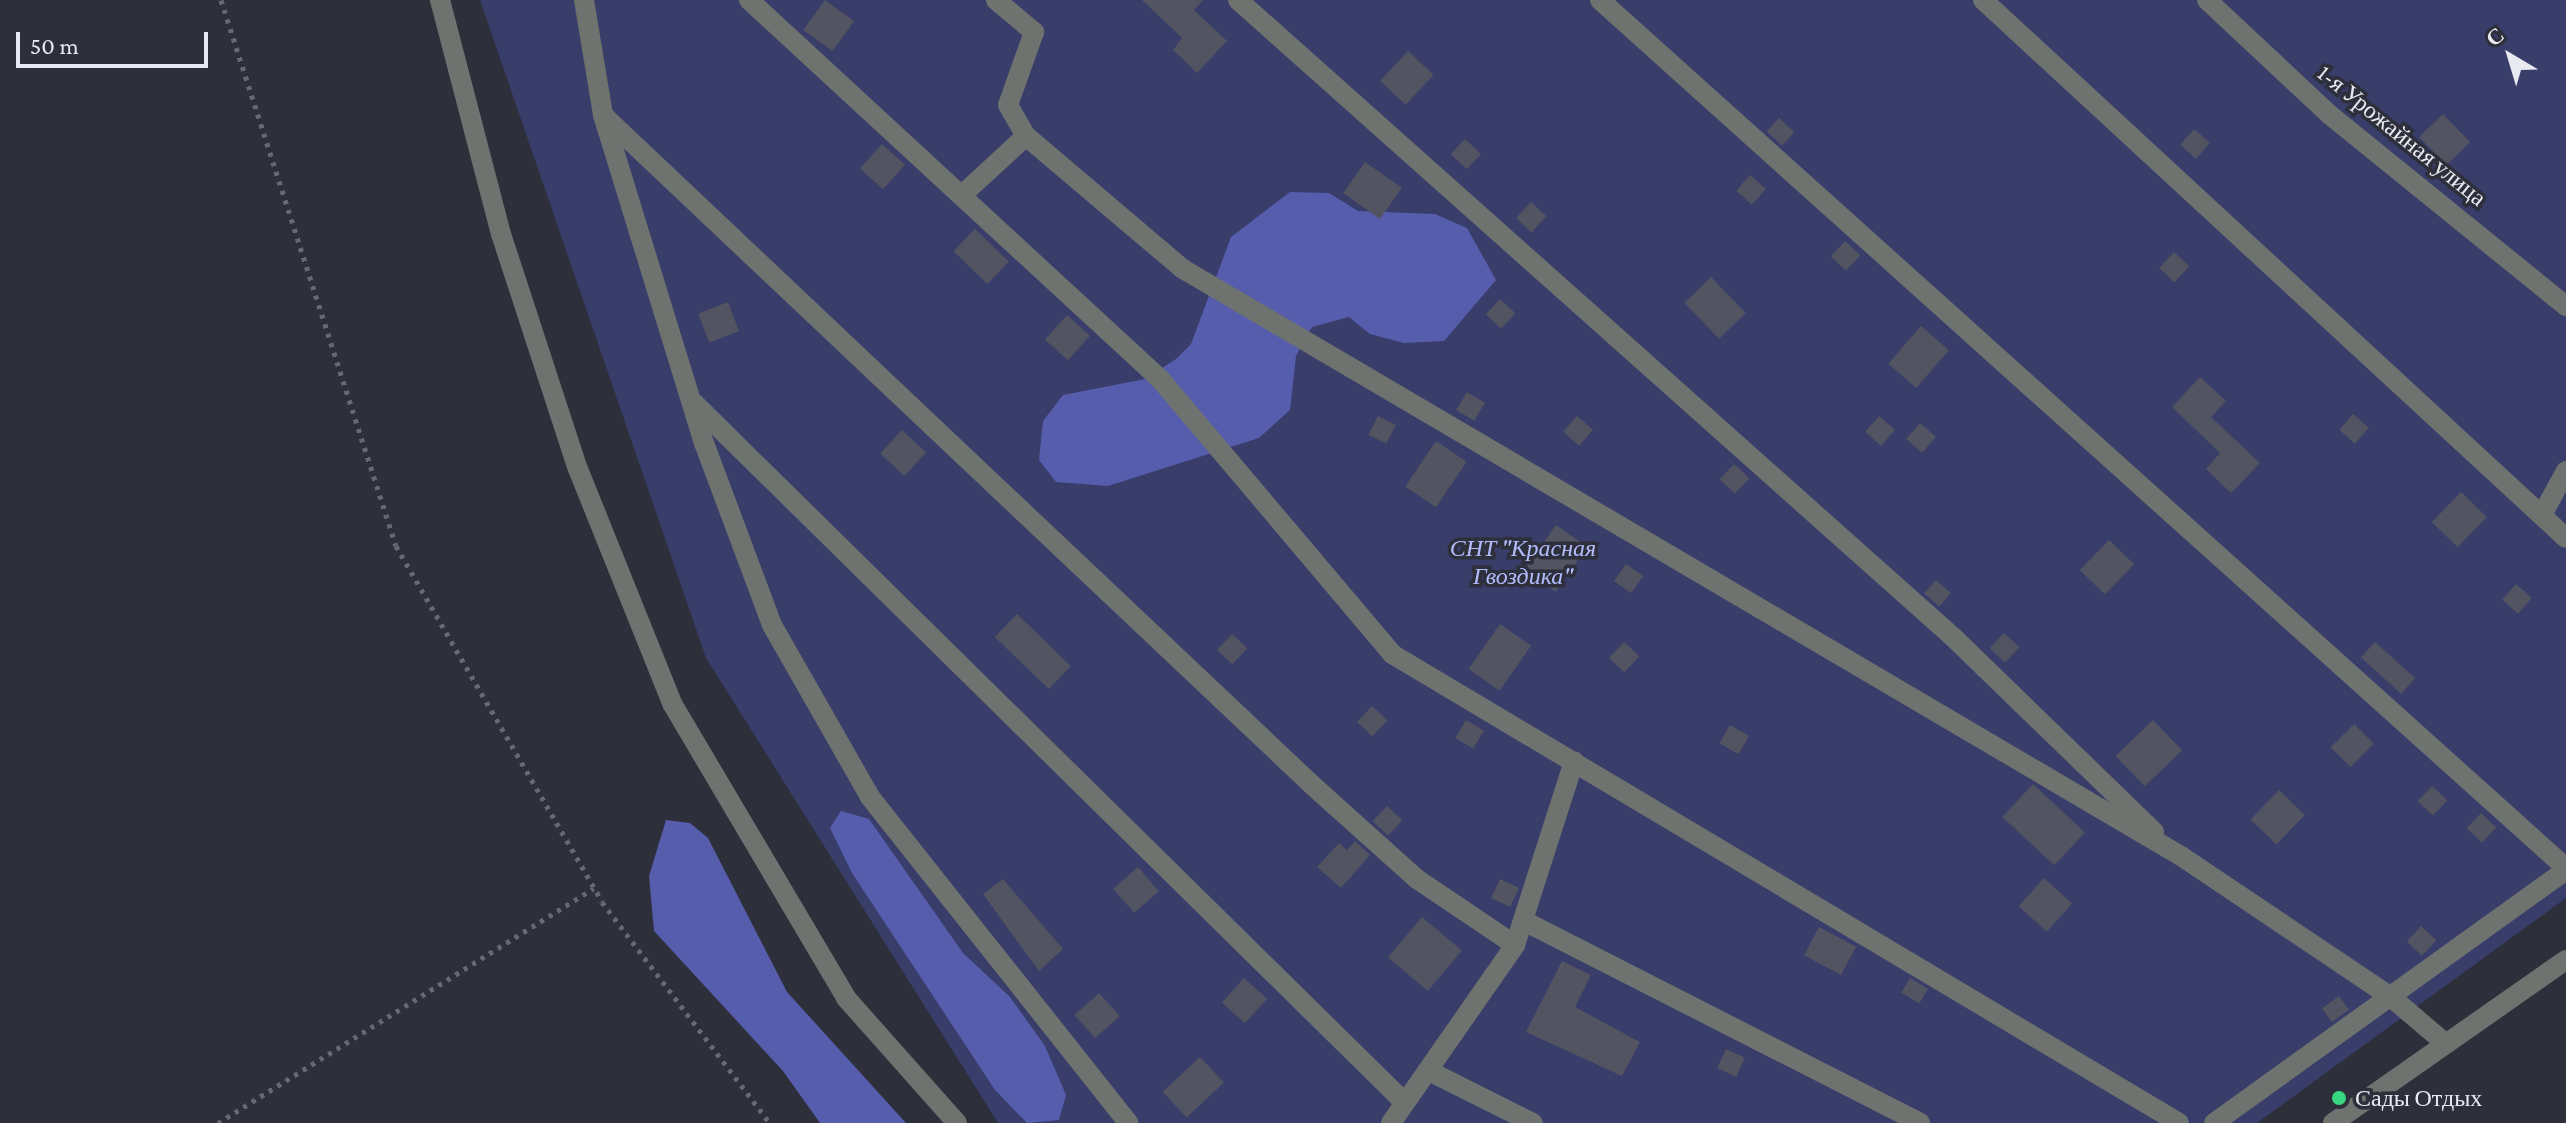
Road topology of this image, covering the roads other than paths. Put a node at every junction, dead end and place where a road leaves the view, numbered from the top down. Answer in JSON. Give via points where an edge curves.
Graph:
{"nodes":[{"id":1,"x":440,"y":0,"type":"edge"},
{"id":2,"x":584,"y":0,"type":"edge"},
{"id":3,"x":749,"y":0,"type":"edge"},
{"id":4,"x":996,"y":0,"type":"edge"},
{"id":5,"x":1238,"y":0,"type":"edge"},
{"id":6,"x":1600,"y":0,"type":"edge"},
{"id":7,"x":1983,"y":0,"type":"edge"},
{"id":8,"x":2207,"y":0,"type":"edge"},
{"id":9,"x":603,"y":115,"type":"junction"},
{"id":10,"x":1026,"y":136,"type":"junction"},
{"id":11,"x":962,"y":195,"type":"junction"},
{"id":12,"x":2566,"y":306,"type":"edge"},
{"id":13,"x":691,"y":400,"type":"junction"},
{"id":14,"x":2566,"y":471,"type":"edge"},
{"id":15,"x":2542,"y":515,"type":"junction"},
{"id":16,"x":2566,"y":538,"type":"edge"},
{"id":17,"x":1574,"y":761,"type":"junction"},
{"id":18,"x":2181,"y":856,"type":"junction"},
{"id":19,"x":2566,"y":869,"type":"edge"},
{"id":20,"x":1526,"y":922,"type":"junction"},
{"id":21,"x":1515,"y":945,"type":"junction"},
{"id":22,"x":2566,"y":960,"type":"edge"},
{"id":23,"x":2392,"y":998,"type":"junction"},
{"id":24,"x":2445,"y":1043,"type":"junction"},
{"id":25,"x":1429,"y":1071,"type":"junction"},
{"id":26,"x":1401,"y":1099,"type":"junction"},
{"id":27,"x":957,"y":1123,"type":"edge"},
{"id":28,"x":1128,"y":1123,"type":"edge"},
{"id":29,"x":1391,"y":1123,"type":"edge"},
{"id":30,"x":1533,"y":1123,"type":"edge"},
{"id":31,"x":1920,"y":1123,"type":"edge"},
{"id":32,"x":2179,"y":1123,"type":"edge"},
{"id":33,"x":2214,"y":1123,"type":"edge"},
{"id":34,"x":2333,"y":1123,"type":"edge"}],
"edges":[{"from":1,"to":27,"type":"street","via":[[501,234],[578,469],[673,705],[846,998]]},
{"from":2,"to":9,"type":"street"},
{"from":3,"to":11,"type":"street"},
{"from":4,"to":10,"type":"street","via":[[1034,32],[1008,105]]},
{"from":5,"to":18,"type":"street","via":[[1953,637]]},
{"from":6,"to":19,"type":"street"},
{"from":7,"to":15,"type":"street"},
{"from":8,"to":12,"type":"street","name":"1-я Урожайная улица","via":[[2330,115]]},
{"from":9,"to":13,"type":"street"},
{"from":9,"to":21,"type":"street","via":[[1311,784],[1417,879]]},
{"from":10,"to":11,"type":"street"},
{"from":10,"to":18,"type":"street","via":[[1183,269]]},
{"from":11,"to":17,"type":"street","via":[[1160,379],[1365,630],[1465,700]]},
{"from":13,"to":26,"type":"street"},
{"from":13,"to":28,"type":"street","via":[[772,625],[817,712],[870,797]]},
{"from":14,"to":15,"type":"street"},
{"from":15,"to":16,"type":"street"},
{"from":17,"to":20,"type":"street"},
{"from":17,"to":32,"type":"street"},
{"from":18,"to":23,"type":"street"},
{"from":19,"to":23,"type":"street"},
{"from":20,"to":21,"type":"street"},
{"from":20,"to":31,"type":"street"},
{"from":21,"to":25,"type":"street"},
{"from":22,"to":24,"type":"street"},
{"from":23,"to":24,"type":"street"},
{"from":23,"to":33,"type":"street"},
{"from":24,"to":34,"type":"street"},
{"from":25,"to":26,"type":"street"},
{"from":25,"to":30,"type":"street"},
{"from":26,"to":29,"type":"street"}]}
